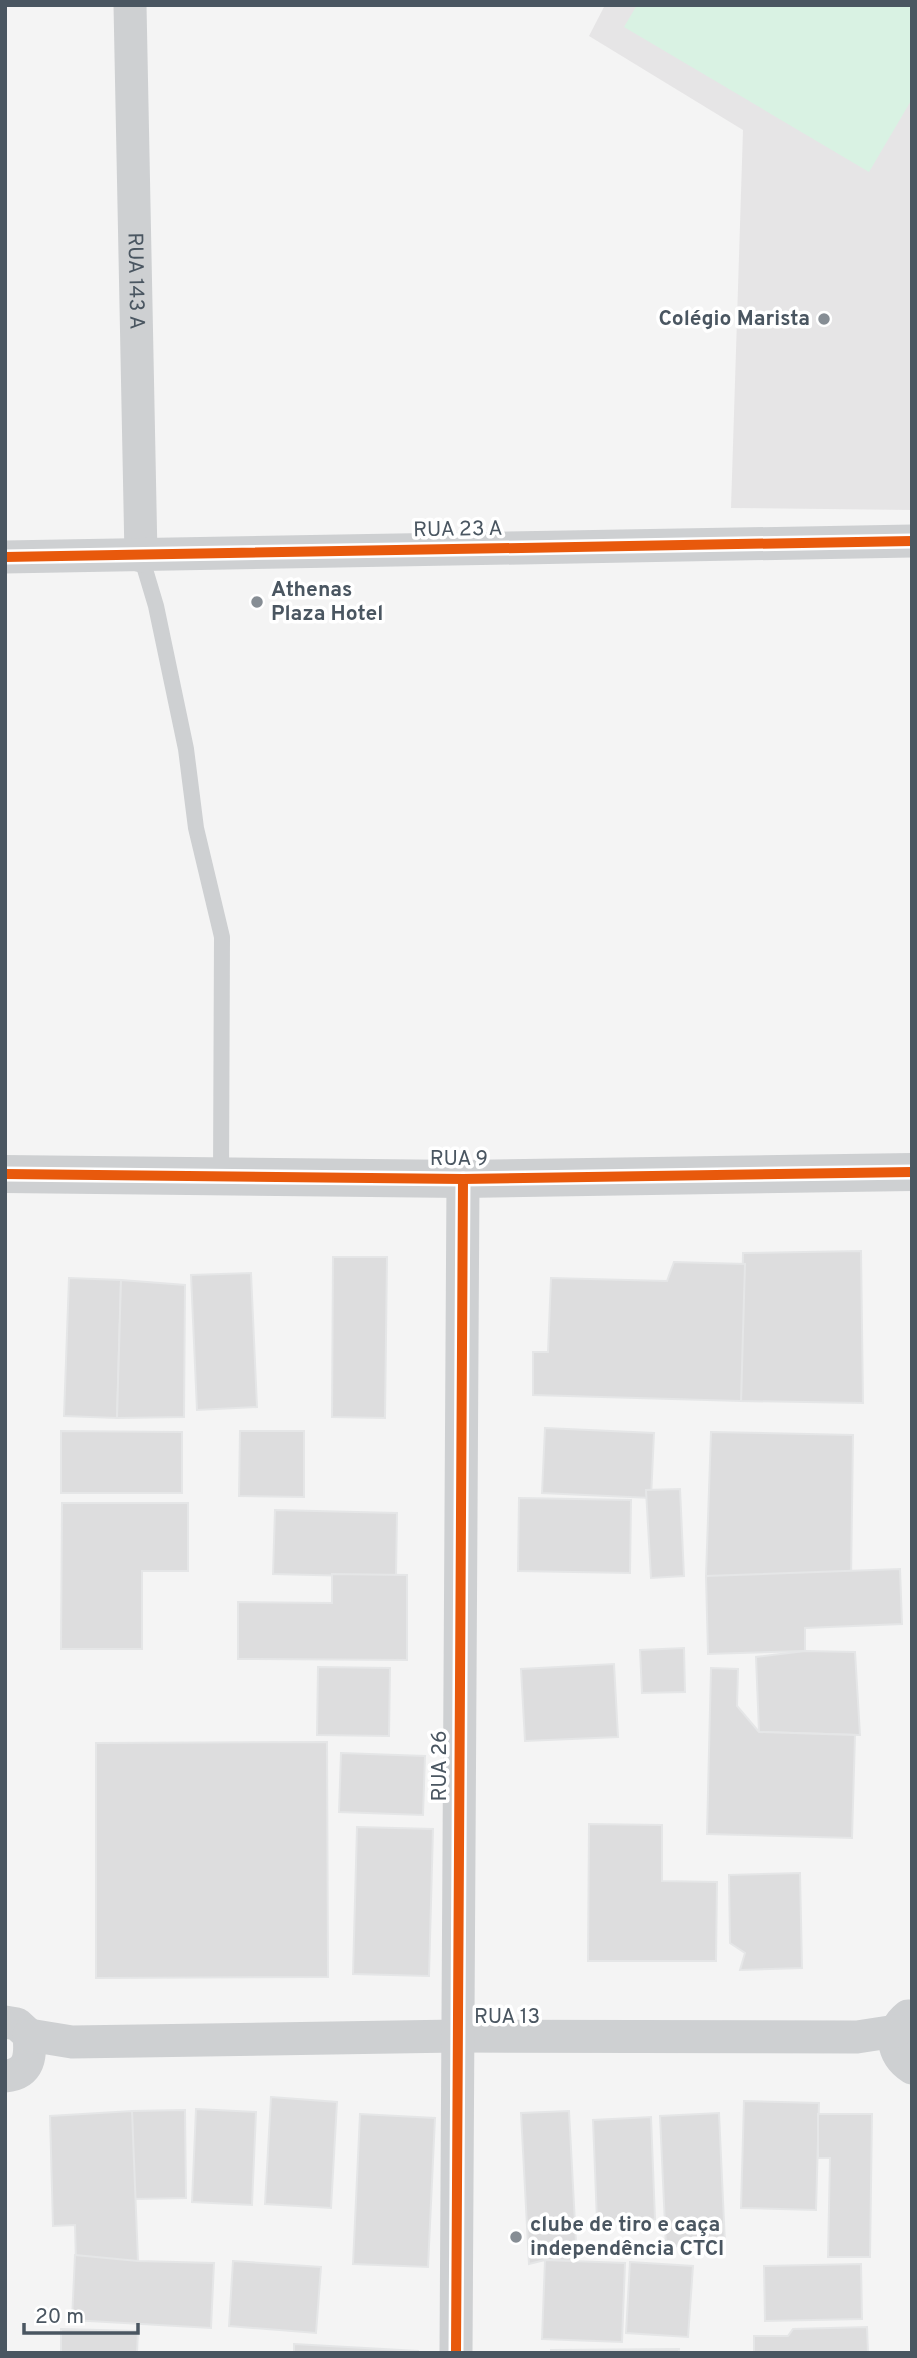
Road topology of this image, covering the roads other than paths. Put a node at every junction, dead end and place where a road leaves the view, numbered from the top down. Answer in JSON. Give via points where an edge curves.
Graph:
{"nodes":[{"id":1,"x":130,"y":5,"type":"edge"},
{"id":2,"x":912,"y":541,"type":"edge"},
{"id":3,"x":141,"y":556,"type":"junction"},
{"id":4,"x":5,"y":557,"type":"edge"},
{"id":5,"x":912,"y":1172,"type":"edge"},
{"id":6,"x":5,"y":1174,"type":"edge"},
{"id":7,"x":221,"y":1176,"type":"junction"},
{"id":8,"x":463,"y":1179,"type":"junction"},
{"id":9,"x":457,"y":2036,"type":"junction"},
{"id":10,"x":904,"y":2041,"type":"edge"},
{"id":11,"x":18,"y":2048,"type":"edge"},
{"id":12,"x":456,"y":2353,"type":"edge"}],
"edges":[{"from":1,"to":3,"type":"street","name":"RUA 143 A"},
{"from":2,"to":3,"type":"street","name":"RUA 23 A"},
{"from":3,"to":4,"type":"street","name":"RUA 23 A"},
{"from":3,"to":7,"type":"lane","via":[[159,619],[186,749],[196,828],[222,937]]},
{"from":5,"to":8,"type":"street","name":"RUA 9"},
{"from":6,"to":7,"type":"street","name":"RUA 9"},
{"from":7,"to":8,"type":"street","name":"RUA 9"},
{"from":8,"to":9,"type":"street","name":"RUA 26"},
{"from":9,"to":10,"type":"street","name":"RUA 13"},
{"from":9,"to":11,"type":"street","name":"RUA 13","via":[[72,2042]]},
{"from":9,"to":12,"type":"street","name":"RUA 26"}]}
